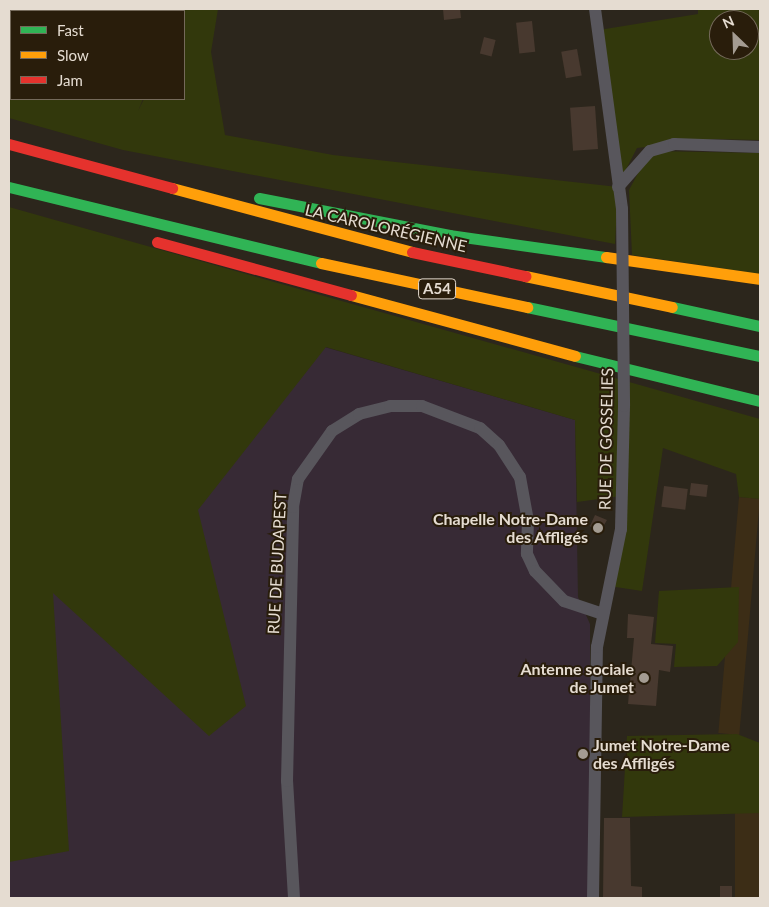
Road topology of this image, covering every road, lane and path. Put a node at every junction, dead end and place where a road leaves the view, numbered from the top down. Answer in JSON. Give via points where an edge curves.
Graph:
{"nodes":[{"id":1,"x":595,"y":9,"type":"edge"},
{"id":2,"x":9,"y":144,"type":"edge"},
{"id":3,"x":760,"y":147,"type":"edge"},
{"id":4,"x":9,"y":187,"type":"edge"},
{"id":5,"x":618,"y":187,"type":"junction"},
{"id":6,"x":178,"y":191,"type":"junction"},
{"id":7,"x":116,"y":217,"type":"junction"},
{"id":8,"x":760,"y":279,"type":"edge"},
{"id":9,"x":760,"y":326,"type":"edge"},
{"id":10,"x":760,"y":356,"type":"edge"},
{"id":11,"x":760,"y":401,"type":"edge"},
{"id":12,"x":603,"y":614,"type":"junction"},
{"id":13,"x":294,"y":898,"type":"edge"},
{"id":14,"x":593,"y":898,"type":"edge"}],
"edges":[{"from":1,"to":5,"type":"street","name":"RUE DE GOSSELIES"},
{"from":2,"to":6,"type":"highway","name":"LA CAROLORÉGIENNE","number":"A54"},
{"from":3,"to":5,"type":"street","via":[[674,144],[650,151]]},
{"from":4,"to":7,"type":"highway","number":"A54"},
{"from":5,"to":12,"type":"street","name":"RUE DE GOSSELIES","bridge":true,"via":[[622,209],[624,406],[621,529]]},
{"from":6,"to":8,"type":"highway","via":[[216,188],[449,235]]},
{"from":6,"to":9,"type":"highway","name":"LA CAROLORÉGIENNE","number":"A54","via":[[390,247]]},
{"from":7,"to":10,"type":"highway","number":"A54"},
{"from":7,"to":11,"type":"highway","via":[[141,236],[643,375]]},
{"from":12,"to":13,"type":"street","name":"RUE DE BUDAPEST","via":[[564,601],[535,571],[527,554],[528,520],[520,477],[499,445],[480,428],[422,406],[390,406],[359,414],[332,431],[298,480],[293,507],[288,781]]},
{"from":12,"to":14,"type":"street","name":"RUE DE GOSSELIES","via":[[597,647]]}]}
